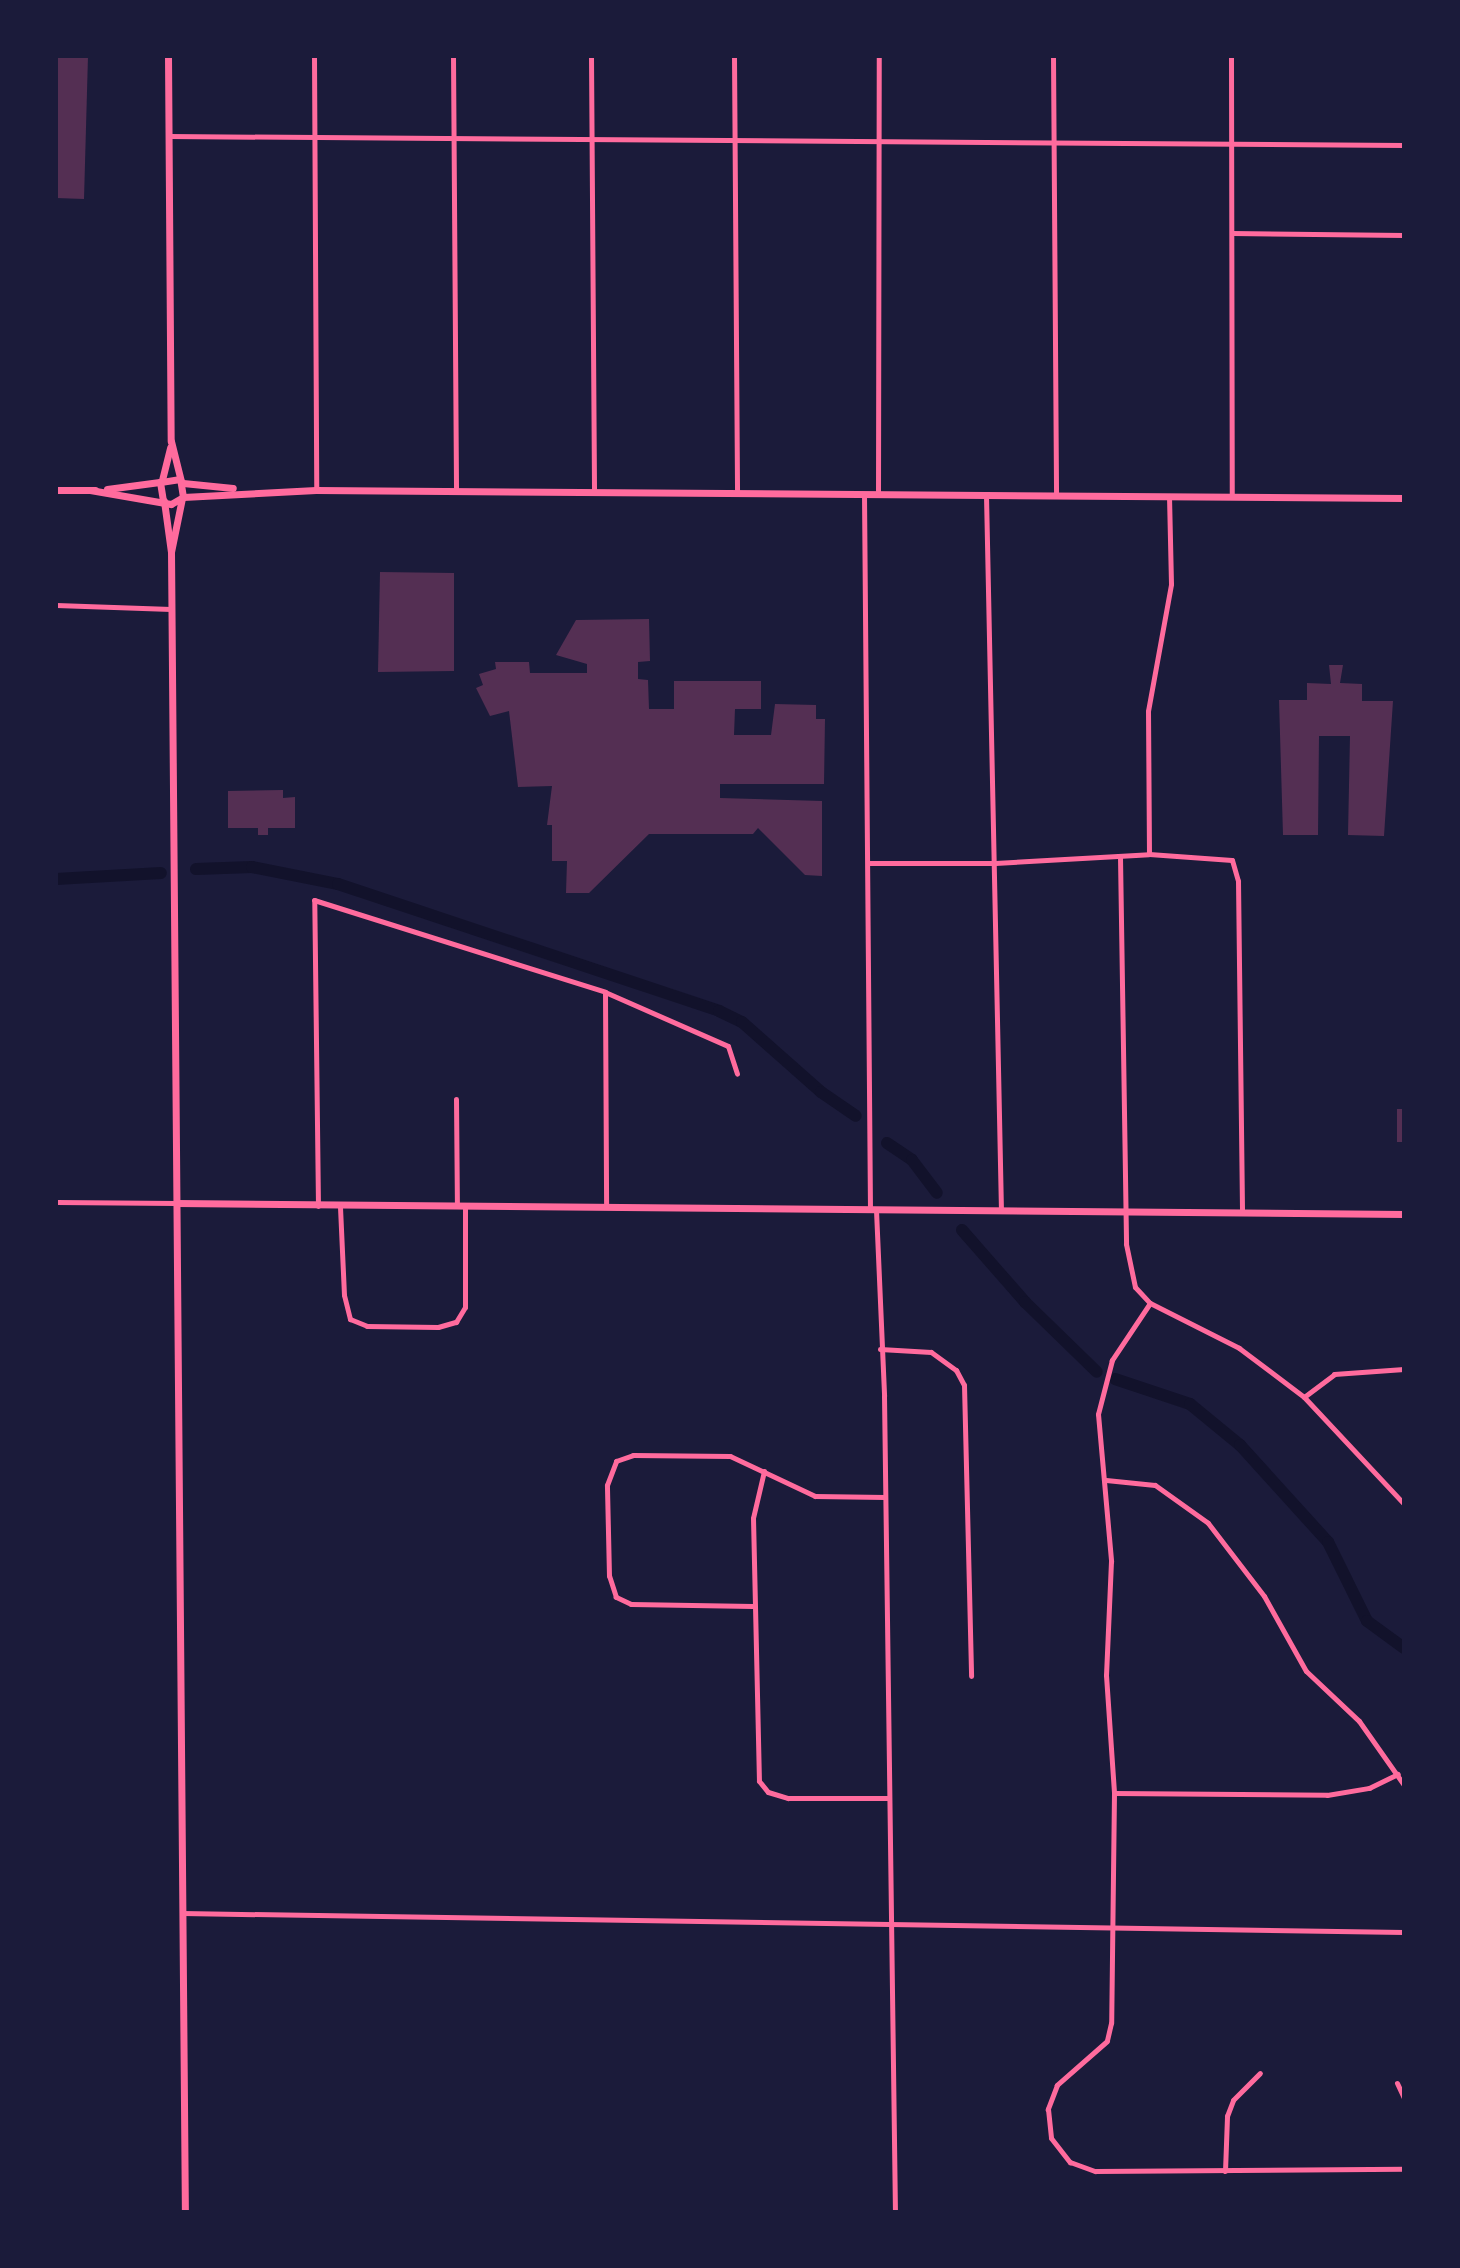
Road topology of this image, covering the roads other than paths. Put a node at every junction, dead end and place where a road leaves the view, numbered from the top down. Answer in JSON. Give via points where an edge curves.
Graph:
{"nodes":[{"id":1,"x":168,"y":56,"type":"edge"},
{"id":2,"x":314,"y":56,"type":"edge"},
{"id":3,"x":453,"y":56,"type":"edge"},
{"id":4,"x":591,"y":56,"type":"edge"},
{"id":5,"x":734,"y":56,"type":"edge"},
{"id":6,"x":879,"y":56,"type":"edge"},
{"id":7,"x":1053,"y":56,"type":"edge"},
{"id":8,"x":1231,"y":56,"type":"edge"},
{"id":9,"x":169,"y":136,"type":"junction"},
{"id":10,"x":314,"y":136,"type":"junction"},
{"id":11,"x":453,"y":138,"type":"junction"},
{"id":12,"x":591,"y":140,"type":"junction"},
{"id":13,"x":880,"y":142,"type":"junction"},
{"id":14,"x":735,"y":143,"type":"junction"},
{"id":15,"x":1054,"y":143,"type":"junction"},
{"id":16,"x":1232,"y":144,"type":"junction"},
{"id":17,"x":1404,"y":145,"type":"edge"},
{"id":18,"x":1232,"y":233,"type":"junction"},
{"id":19,"x":1404,"y":235,"type":"edge"},
{"id":20,"x":171,"y":441,"type":"junction"},
{"id":21,"x":161,"y":481,"type":"junction"},
{"id":22,"x":182,"y":482,"type":"junction"},
{"id":23,"x":56,"y":490,"type":"edge"},
{"id":24,"x":90,"y":490,"type":"junction"},
{"id":25,"x":251,"y":490,"type":"junction"},
{"id":26,"x":316,"y":490,"type":"junction"},
{"id":27,"x":456,"y":491,"type":"junction"},
{"id":28,"x":594,"y":492,"type":"junction"},
{"id":29,"x":737,"y":493,"type":"junction"},
{"id":30,"x":864,"y":494,"type":"junction"},
{"id":31,"x":878,"y":494,"type":"junction"},
{"id":32,"x":986,"y":495,"type":"junction"},
{"id":33,"x":1056,"y":495,"type":"junction"},
{"id":34,"x":1169,"y":496,"type":"junction"},
{"id":35,"x":1232,"y":496,"type":"junction"},
{"id":36,"x":183,"y":497,"type":"junction"},
{"id":37,"x":1404,"y":498,"type":"edge"},
{"id":38,"x":163,"y":501,"type":"junction"},
{"id":39,"x":171,"y":552,"type":"junction"},
{"id":40,"x":56,"y":605,"type":"edge"},
{"id":41,"x":172,"y":609,"type":"junction"},
{"id":42,"x":1149,"y":854,"type":"junction"},
{"id":43,"x":1120,"y":857,"type":"junction"},
{"id":44,"x":868,"y":863,"type":"junction"},
{"id":45,"x":995,"y":863,"type":"junction"},
{"id":46,"x":605,"y":992,"type":"junction"},
{"id":47,"x":737,"y":1074,"type":"dead end"},
{"id":48,"x":456,"y":1099,"type":"dead end"},
{"id":49,"x":56,"y":1202,"type":"edge"},
{"id":50,"x":176,"y":1203,"type":"junction"},
{"id":51,"x":606,"y":1205,"type":"junction"},
{"id":52,"x":318,"y":1206,"type":"junction"},
{"id":53,"x":461,"y":1206,"type":"junction"},
{"id":54,"x":340,"y":1207,"type":"junction"},
{"id":55,"x":873,"y":1210,"type":"junction"},
{"id":56,"x":1001,"y":1211,"type":"junction"},
{"id":57,"x":1126,"y":1213,"type":"junction"},
{"id":58,"x":1242,"y":1213,"type":"junction"},
{"id":59,"x":1404,"y":1214,"type":"edge"},
{"id":60,"x":1150,"y":1303,"type":"junction"},
{"id":61,"x":880,"y":1349,"type":"junction"},
{"id":62,"x":1404,"y":1369,"type":"edge"},
{"id":63,"x":1304,"y":1397,"type":"junction"},
{"id":64,"x":764,"y":1471,"type":"junction"},
{"id":65,"x":1106,"y":1480,"type":"junction"},
{"id":66,"x":885,"y":1497,"type":"junction"},
{"id":67,"x":1404,"y":1504,"type":"edge"},
{"id":68,"x":753,"y":1606,"type":"junction"},
{"id":69,"x":971,"y":1676,"type":"dead end"},
{"id":70,"x":1398,"y":1774,"type":"junction"},
{"id":71,"x":1404,"y":1785,"type":"edge"},
{"id":72,"x":1114,"y":1793,"type":"junction"},
{"id":73,"x":888,"y":1798,"type":"junction"},
{"id":74,"x":182,"y":1913,"type":"junction"},
{"id":75,"x":889,"y":1927,"type":"junction"},
{"id":76,"x":1113,"y":1929,"type":"junction"},
{"id":77,"x":1404,"y":1932,"type":"edge"},
{"id":78,"x":1260,"y":2073,"type":"dead end"},
{"id":79,"x":1397,"y":2083,"type":"dead end"},
{"id":80,"x":1404,"y":2098,"type":"edge"},
{"id":81,"x":1404,"y":2169,"type":"edge"},
{"id":82,"x":1225,"y":2171,"type":"junction"},
{"id":83,"x":185,"y":2212,"type":"edge"},
{"id":84,"x":895,"y":2212,"type":"edge"}],
"edges":[{"from":1,"to":9,"type":"street"},
{"from":2,"to":10,"type":"street"},
{"from":3,"to":11,"type":"street"},
{"from":4,"to":12,"type":"street"},
{"from":5,"to":14,"type":"street"},
{"from":6,"to":13,"type":"street"},
{"from":7,"to":15,"type":"street"},
{"from":8,"to":16,"type":"street"},
{"from":9,"to":10,"type":"street"},
{"from":9,"to":20,"type":"street"},
{"from":10,"to":11,"type":"street"},
{"from":10,"to":26,"type":"street"},
{"from":11,"to":12,"type":"street"},
{"from":11,"to":27,"type":"street"},
{"from":12,"to":14,"type":"street"},
{"from":12,"to":28,"type":"street"},
{"from":13,"to":14,"type":"street"},
{"from":13,"to":15,"type":"street"},
{"from":13,"to":31,"type":"street"},
{"from":14,"to":29,"type":"street"},
{"from":15,"to":16,"type":"street"},
{"from":15,"to":33,"type":"street"},
{"from":16,"to":17,"type":"street"},
{"from":16,"to":18,"type":"street"},
{"from":18,"to":19,"type":"street"},
{"from":18,"to":35,"type":"street"},
{"from":20,"to":21,"type":"street"},
{"from":20,"to":22,"type":"street"},
{"from":21,"to":22,"type":"street","via":[[172,477]]},
{"from":21,"to":24,"type":"street"},
{"from":21,"to":38,"type":"street"},
{"from":22,"to":25,"type":"street"},
{"from":22,"to":36,"type":"street"},
{"from":23,"to":24,"type":"street"},
{"from":24,"to":38,"type":"street"},
{"from":25,"to":26,"type":"street"},
{"from":25,"to":36,"type":"street"},
{"from":26,"to":27,"type":"street"},
{"from":27,"to":28,"type":"street"},
{"from":28,"to":29,"type":"street"},
{"from":29,"to":30,"type":"street"},
{"from":30,"to":31,"type":"street"},
{"from":30,"to":44,"type":"street"},
{"from":31,"to":32,"type":"street"},
{"from":32,"to":33,"type":"street"},
{"from":32,"to":45,"type":"street"},
{"from":33,"to":34,"type":"street"},
{"from":34,"to":35,"type":"street"},
{"from":34,"to":42,"type":"street","via":[[1171,584],[1148,711]]},
{"from":35,"to":37,"type":"street"},
{"from":36,"to":38,"type":"street"},
{"from":36,"to":39,"type":"street"},
{"from":38,"to":39,"type":"street"},
{"from":39,"to":41,"type":"street"},
{"from":40,"to":41,"type":"street"},
{"from":41,"to":50,"type":"street"},
{"from":42,"to":43,"type":"street"},
{"from":42,"to":58,"type":"street","via":[[1227,857],[1237,870]]},
{"from":43,"to":45,"type":"street"},
{"from":43,"to":57,"type":"street"},
{"from":44,"to":45,"type":"street"},
{"from":44,"to":55,"type":"street"},
{"from":45,"to":56,"type":"street"},
{"from":46,"to":47,"type":"street","via":[[728,1046]]},
{"from":46,"to":51,"type":"street"},
{"from":46,"to":52,"type":"street","via":[[314,900]]},
{"from":48,"to":53,"type":"street"},
{"from":49,"to":50,"type":"street"},
{"from":50,"to":52,"type":"street"},
{"from":50,"to":74,"type":"street"},
{"from":51,"to":53,"type":"street"},
{"from":51,"to":55,"type":"street"},
{"from":52,"to":54,"type":"street"},
{"from":53,"to":54,"type":"street"},
{"from":53,"to":54,"type":"street","via":[[465,1307],[456,1322],[438,1327],[367,1326],[350,1319]]},
{"from":55,"to":56,"type":"street"},
{"from":55,"to":61,"type":"street"},
{"from":56,"to":57,"type":"street"},
{"from":57,"to":58,"type":"street"},
{"from":57,"to":60,"type":"street","via":[[1128,1272]]},
{"from":58,"to":59,"type":"street"},
{"from":60,"to":63,"type":"street","via":[[1239,1348]]},
{"from":60,"to":65,"type":"street","via":[[1112,1360],[1100,1398],[1098,1437]]},
{"from":61,"to":66,"type":"street"},
{"from":61,"to":69,"type":"street","via":[[931,1352],[949,1363],[964,1385]]},
{"from":62,"to":63,"type":"street","via":[[1334,1374]]},
{"from":63,"to":67,"type":"street"},
{"from":64,"to":66,"type":"street","via":[[815,1496]]},
{"from":64,"to":68,"type":"street","via":[[753,1506]]},
{"from":64,"to":68,"type":"street","via":[[730,1456],[626,1455],[611,1465],[607,1485],[609,1576],[616,1597],[631,1604]]},
{"from":65,"to":70,"type":"street","via":[[1155,1485],[1208,1523],[1264,1596],[1306,1671],[1359,1721]]},
{"from":65,"to":72,"type":"street","via":[[1111,1587],[1106,1675]]},
{"from":66,"to":73,"type":"street"},
{"from":68,"to":73,"type":"street","via":[[759,1781],[768,1792],[788,1798]]},
{"from":70,"to":71,"type":"street"},
{"from":70,"to":72,"type":"street","via":[[1369,1788],[1327,1795]]},
{"from":72,"to":76,"type":"street"},
{"from":73,"to":75,"type":"street"},
{"from":74,"to":75,"type":"street"},
{"from":74,"to":83,"type":"street"},
{"from":75,"to":76,"type":"street"},
{"from":75,"to":84,"type":"street"},
{"from":76,"to":77,"type":"street"},
{"from":76,"to":82,"type":"street","via":[[1107,2041],[1057,2085],[1048,2109],[1051,2138],[1070,2162],[1095,2171]]},
{"from":78,"to":82,"type":"street","via":[[1233,2100],[1227,2116]]},
{"from":79,"to":80,"type":"street"},
{"from":81,"to":82,"type":"street"}]}
